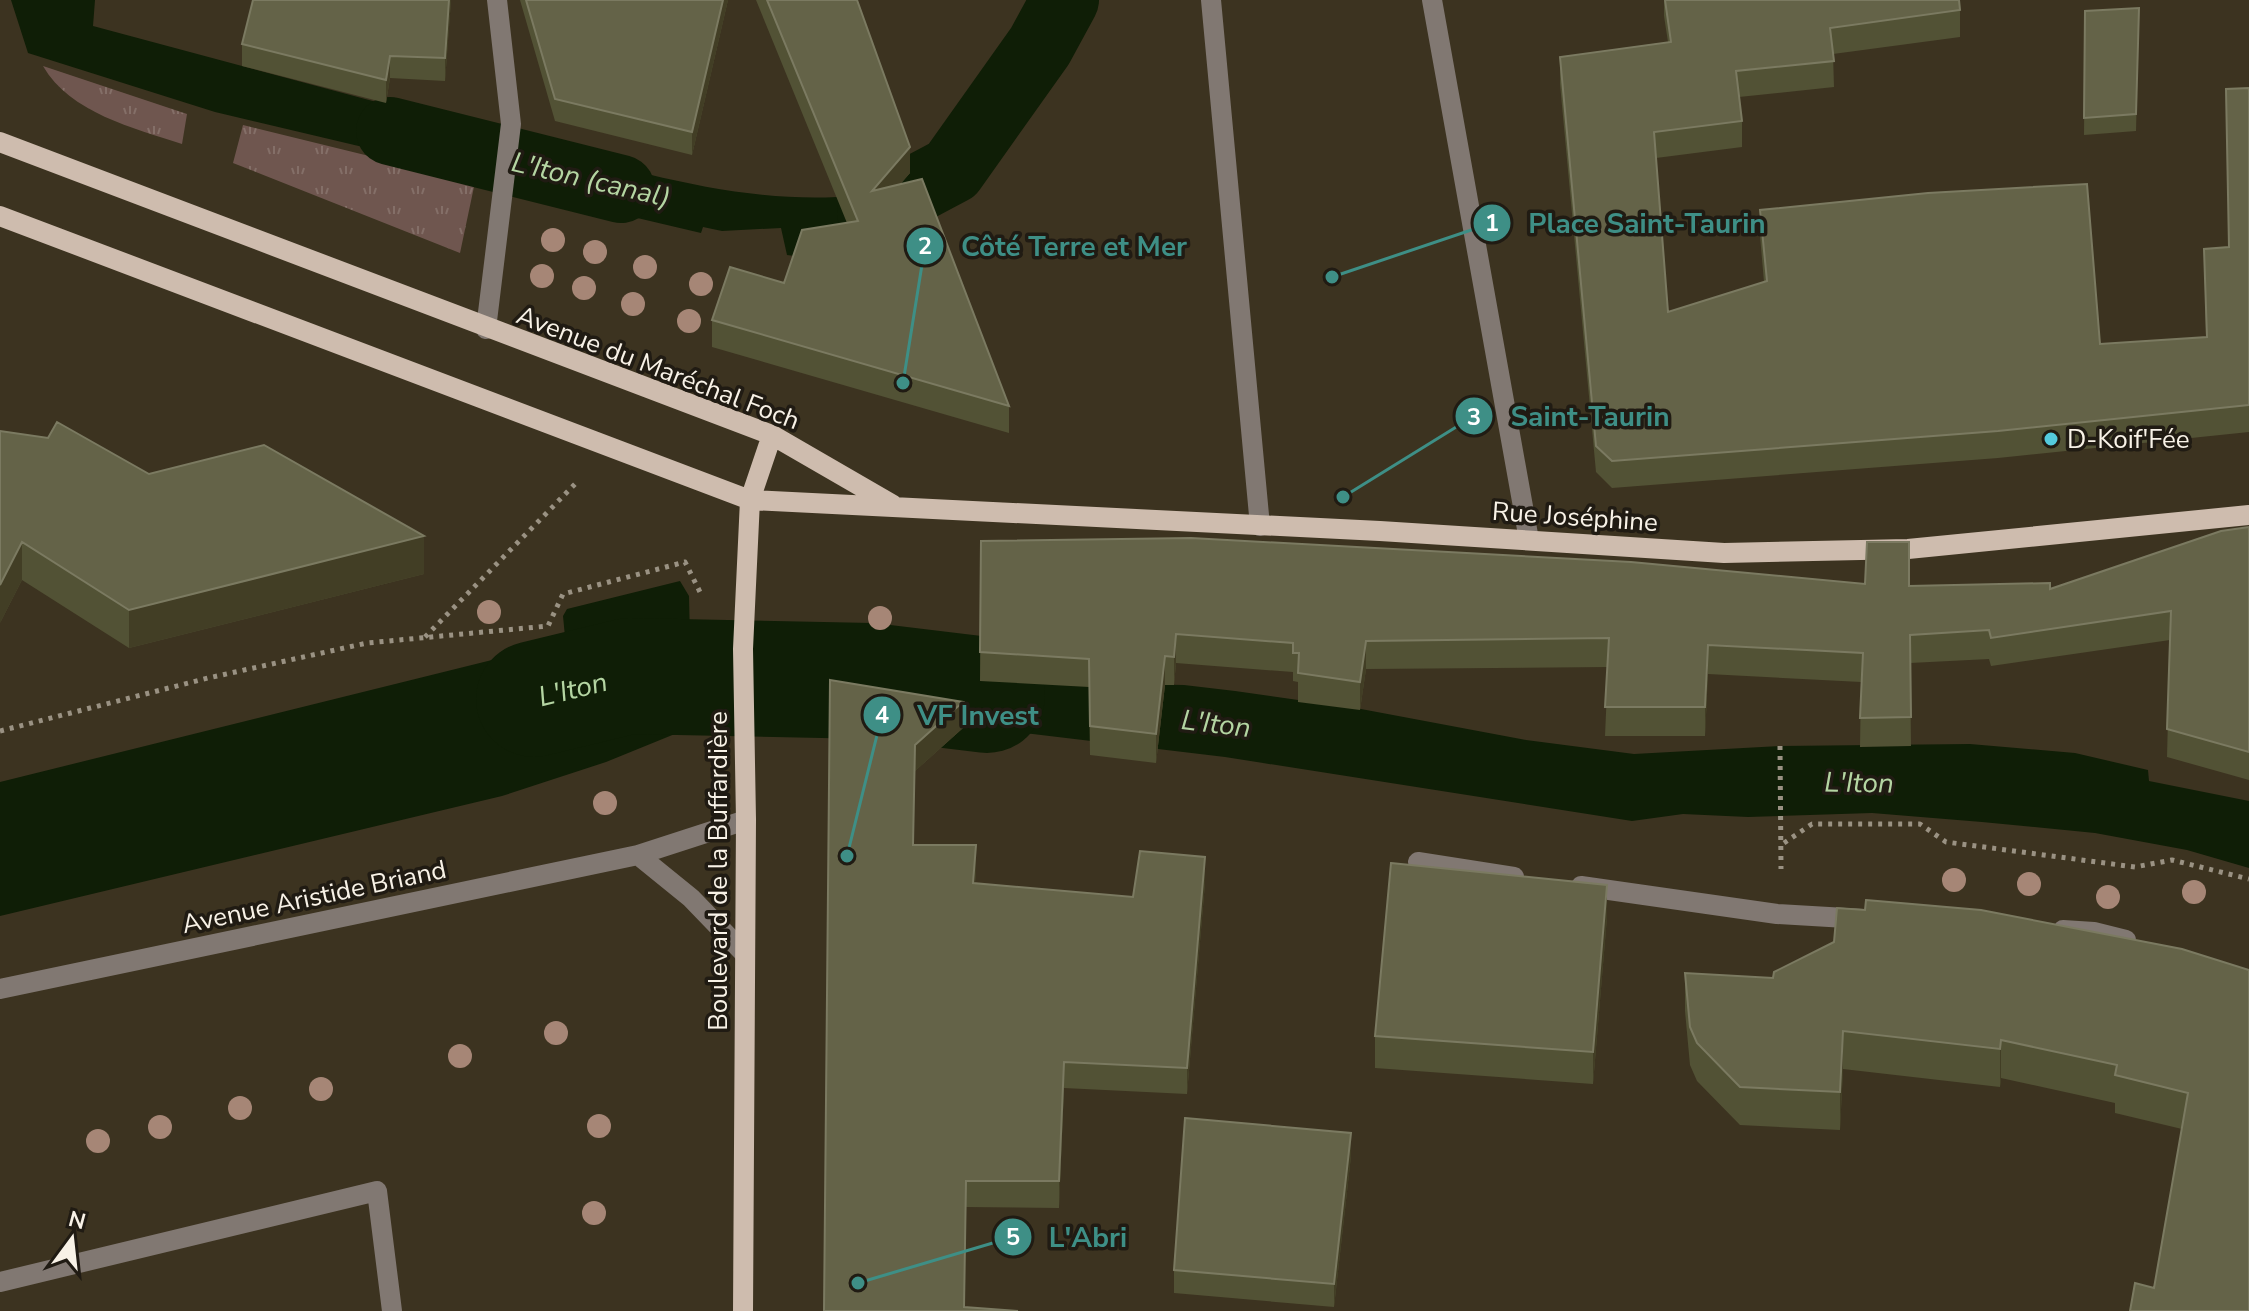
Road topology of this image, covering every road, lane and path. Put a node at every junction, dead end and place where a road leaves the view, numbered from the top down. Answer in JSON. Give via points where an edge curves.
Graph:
{"nodes":[{"id":1,"x":497,"y":0,"type":"edge"},
{"id":2,"x":1211,"y":0,"type":"edge"},
{"id":3,"x":1432,"y":0,"type":"edge"},
{"id":4,"x":0,"y":142,"type":"edge"},
{"id":5,"x":0,"y":216,"type":"edge"},
{"id":6,"x":486,"y":329,"type":"junction"},
{"id":7,"x":772,"y":435,"type":"junction"},
{"id":8,"x":611,"y":447,"type":"junction"},
{"id":9,"x":750,"y":500,"type":"junction"},
{"id":10,"x":896,"y":507,"type":"junction"},
{"id":11,"x":2249,"y":515,"type":"edge"},
{"id":12,"x":1260,"y":526,"type":"junction"},
{"id":13,"x":1529,"y":540,"type":"junction"},
{"id":14,"x":703,"y":599,"type":"dead end"},
{"id":15,"x":425,"y":638,"type":"junction"},
{"id":16,"x":0,"y":731,"type":"edge"},
{"id":17,"x":1780,"y":746,"type":"dead end"},
{"id":18,"x":746,"y":820,"type":"junction"},
{"id":19,"x":1784,"y":843,"type":"junction"},
{"id":20,"x":638,"y":855,"type":"junction"},
{"id":21,"x":1418,"y":862,"type":"edge"},
{"id":22,"x":1531,"y":879,"type":"edge"},
{"id":23,"x":2249,"y":879,"type":"edge"},
{"id":24,"x":1562,"y":884,"type":"edge"},
{"id":25,"x":1777,"y":914,"type":"junction"},
{"id":26,"x":1887,"y":920,"type":"edge"},
{"id":27,"x":2046,"y":929,"type":"edge"},
{"id":28,"x":2150,"y":947,"type":"edge"},
{"id":29,"x":745,"y":954,"type":"junction"},
{"id":30,"x":0,"y":989,"type":"edge"},
{"id":31,"x":0,"y":1282,"type":"edge"},
{"id":32,"x":392,"y":1311,"type":"edge"},
{"id":33,"x":743,"y":1311,"type":"edge"}],
"edges":[{"from":1,"to":6,"type":"street","via":[[511,124]]},
{"from":2,"to":12,"type":"street"},
{"from":3,"to":13,"type":"street"},
{"from":4,"to":6,"type":"main road","name":"Avenue du Maréchal Foch"},
{"from":5,"to":8,"type":"main road"},
{"from":6,"to":7,"type":"main road","name":"Avenue du Maréchal Foch"},
{"from":7,"to":9,"type":"main road","name":"Boulevard de la Buffardière"},
{"from":7,"to":10,"type":"main road","name":"Avenue du Maréchal Foch"},
{"from":8,"to":9,"type":"main road"},
{"from":8,"to":15,"type":"path"},
{"from":9,"to":10,"type":"main road"},
{"from":9,"to":18,"type":"main road","name":"Boulevard de la Buffardière","via":[[743,649]]},
{"from":10,"to":12,"type":"main road","name":"Rue Joséphine"},
{"from":11,"to":13,"type":"main road","name":"Rue Joséphine","via":[[1908,549],[1724,553]]},
{"from":12,"to":13,"type":"main road","name":"Rue Joséphine"},
{"from":14,"to":15,"type":"path","via":[[685,562],[563,594],[548,626]]},
{"from":15,"to":16,"type":"path","via":[[367,643]]},
{"from":17,"to":19,"type":"path"},
{"from":18,"to":20,"type":"street","name":"Avenue Aristide Briand"},
{"from":18,"to":29,"type":"main road","name":"Boulevard de la Buffardière"},
{"from":19,"to":23,"type":"path","via":[[1812,824],[1920,824],[1946,842],[2135,867],[2172,860]]},
{"from":19,"to":25,"type":"path"},
{"from":20,"to":29,"type":"street","via":[[691,898]]},
{"from":20,"to":30,"type":"street","name":"Avenue Aristide Briand"},
{"from":21,"to":22,"type":"street"},
{"from":24,"to":25,"type":"street"},
{"from":25,"to":26,"type":"street"},
{"from":27,"to":28,"type":"street","via":[[2094,932]]},
{"from":29,"to":33,"type":"main road","name":"Boulevard de la Buffardière"},
{"from":31,"to":32,"type":"street","via":[[377,1191]]}]}
